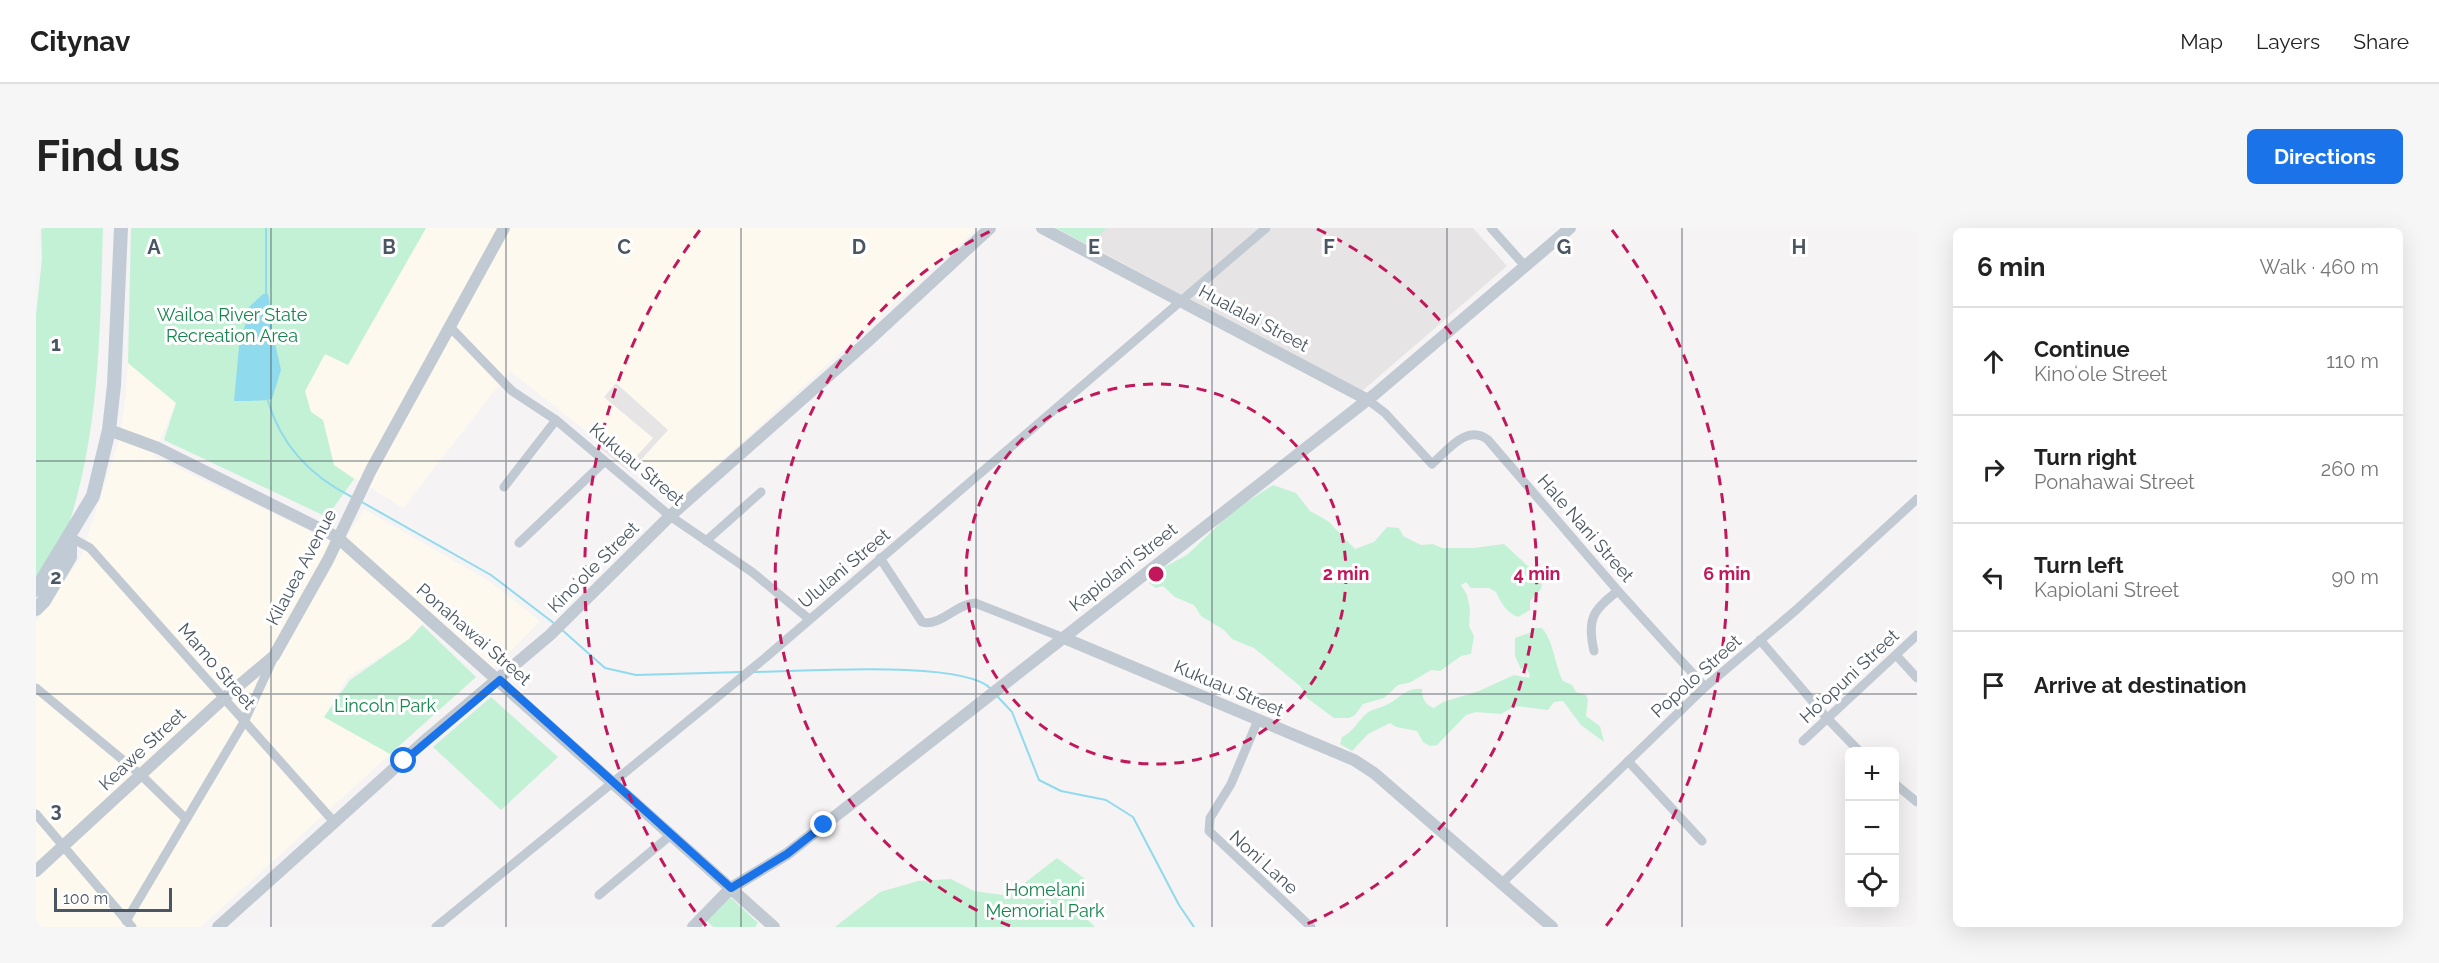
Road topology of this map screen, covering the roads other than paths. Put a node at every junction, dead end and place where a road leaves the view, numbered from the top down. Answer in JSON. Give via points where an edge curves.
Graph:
{"nodes":[{"id":1,"x":121,"y":228,"type":"edge"},
{"id":2,"x":504,"y":228,"type":"edge"},
{"id":3,"x":990,"y":228,"type":"edge"},
{"id":4,"x":1042,"y":228,"type":"edge"},
{"id":5,"x":1266,"y":228,"type":"edge"},
{"id":6,"x":1491,"y":228,"type":"edge"},
{"id":7,"x":1570,"y":228,"type":"edge"},
{"id":8,"x":1526,"y":266,"type":"junction"},
{"id":9,"x":1181,"y":300,"type":"junction"},
{"id":10,"x":450,"y":327,"type":"junction"},
{"id":11,"x":1368,"y":400,"type":"junction"},
{"id":12,"x":556,"y":420,"type":"junction"},
{"id":13,"x":109,"y":430,"type":"junction"},
{"id":14,"x":604,"y":462,"type":"junction"},
{"id":15,"x":1432,"y":464,"type":"joint"},
{"id":16,"x":504,"y":486,"type":"dead end"},
{"id":17,"x":761,"y":492,"type":"dead end"},
{"id":18,"x":1917,"y":499,"type":"edge"},
{"id":19,"x":670,"y":516,"type":"junction"},
{"id":20,"x":70,"y":537,"type":"junction"},
{"id":21,"x":337,"y":537,"type":"junction"},
{"id":22,"x":706,"y":541,"type":"junction"},
{"id":23,"x":519,"y":543,"type":"dead end"},
{"id":24,"x":880,"y":558,"type":"junction"},
{"id":25,"x":36,"y":590,"type":"edge"},
{"id":26,"x":1618,"y":591,"type":"junction"},
{"id":27,"x":36,"y":609,"type":"edge"},
{"id":28,"x":809,"y":619,"type":"junction"},
{"id":29,"x":1917,"y":635,"type":"edge"},
{"id":30,"x":1064,"y":638,"type":"junction"},
{"id":31,"x":1760,"y":640,"type":"junction"},
{"id":32,"x":1594,"y":651,"type":"dead end"},
{"id":33,"x":1896,"y":655,"type":"junction"},
{"id":34,"x":274,"y":656,"type":"junction"},
{"id":35,"x":1917,"y":678,"type":"edge"},
{"id":36,"x":500,"y":680,"type":"junction"},
{"id":37,"x":1705,"y":687,"type":"junction"},
{"id":38,"x":36,"y":688,"type":"edge"},
{"id":39,"x":224,"y":699,"type":"junction"},
{"id":40,"x":1826,"y":717,"type":"junction"},
{"id":41,"x":1258,"y":720,"type":"junction"},
{"id":42,"x":244,"y":722,"type":"junction"},
{"id":43,"x":1803,"y":741,"type":"dead end"},
{"id":44,"x":1855,"y":747,"type":"edge"},
{"id":45,"x":1628,"y":761,"type":"junction"},
{"id":46,"x":141,"y":776,"type":"junction"},
{"id":47,"x":614,"y":783,"type":"junction"},
{"id":48,"x":1899,"y":787,"type":"edge"},
{"id":49,"x":1917,"y":802,"type":"edge"},
{"id":50,"x":36,"y":814,"type":"edge"},
{"id":51,"x":186,"y":819,"type":"junction"},
{"id":52,"x":335,"y":823,"type":"junction"},
{"id":53,"x":672,"y":834,"type":"junction"},
{"id":54,"x":1702,"y":841,"type":"dead end"},
{"id":55,"x":63,"y":847,"type":"junction"},
{"id":56,"x":36,"y":871,"type":"edge"},
{"id":57,"x":1502,"y":884,"type":"junction"},
{"id":58,"x":731,"y":888,"type":"junction"},
{"id":59,"x":599,"y":895,"type":"dead end"},
{"id":60,"x":129,"y":924,"type":"edge"},
{"id":61,"x":218,"y":927,"type":"edge"},
{"id":62,"x":436,"y":927,"type":"edge"},
{"id":63,"x":693,"y":927,"type":"edge"},
{"id":64,"x":774,"y":927,"type":"edge"},
{"id":65,"x":1311,"y":927,"type":"edge"},
{"id":66,"x":1552,"y":927,"type":"edge"}],
"edges":[{"from":1,"to":13,"type":"main road"},
{"from":2,"to":10,"type":"street","name":"Kilauea Avenue"},
{"from":3,"to":19,"type":"street","name":"Kinoʻole Street"},
{"from":4,"to":9,"type":"street","name":"Hualalai Street"},
{"from":5,"to":9,"type":"street","name":"Ululani Street"},
{"from":6,"to":8,"type":"street"},
{"from":7,"to":8,"type":"street","name":"Kapiolani Street"},
{"from":8,"to":11,"type":"street","name":"Kapiolani Street"},
{"from":9,"to":11,"type":"street","name":"Hualalai Street"},
{"from":9,"to":24,"type":"street","name":"Ululani Street"},
{"from":10,"to":12,"type":"street","name":"Kukuau Street","via":[[512,391]]},
{"from":10,"to":21,"type":"street","name":"Kilauea Avenue"},
{"from":11,"to":15,"type":"street","name":"Hualalai Street"},
{"from":11,"to":30,"type":"street","name":"Kapiolani Street"},
{"from":12,"to":14,"type":"street","name":"Kukuau Street"},
{"from":12,"to":16,"type":"street"},
{"from":13,"to":20,"type":"main road","via":[[93,496]]},
{"from":13,"to":21,"type":"street","name":"Ponahawai Street","via":[[158,448]]},
{"from":14,"to":19,"type":"street","name":"Kukuau Street"},
{"from":14,"to":23,"type":"street"},
{"from":15,"to":26,"type":"street","name":"Hale Nani Street","via":[[1466,435],[1484,437]]},
{"from":17,"to":22,"type":"street"},
{"from":18,"to":31,"type":"street","name":"Popolo Street"},
{"from":19,"to":22,"type":"street","name":"Kukuau Street"},
{"from":19,"to":36,"type":"street","name":"Kinoʻole Street"},
{"from":20,"to":25,"type":"main road"},
{"from":20,"to":27,"type":"main road","via":[[70,557]]},
{"from":20,"to":39,"type":"street","name":"Mamo Street","via":[[90,548]]},
{"from":21,"to":34,"type":"street","name":"Kilauea Avenue"},
{"from":21,"to":36,"type":"street","name":"Ponahawai Street"},
{"from":22,"to":28,"type":"street","name":"Kukuau Street","via":[[752,572]]},
{"from":24,"to":28,"type":"street","name":"Ululani Street"},
{"from":24,"to":30,"type":"street","name":"Kukuau Street","via":[[924,623],[975,603]]},
{"from":26,"to":32,"type":"street","via":[[1593,616],[1590,627]]},
{"from":26,"to":37,"type":"street","name":"Hale Nani Street"},
{"from":28,"to":47,"type":"street","name":"Ululani Street"},
{"from":29,"to":33,"type":"street","name":"Ho'opuni Street"},
{"from":30,"to":41,"type":"street","name":"Kukuau Street"},
{"from":30,"to":58,"type":"street","name":"Kapiolani Street","via":[[787,854]]},
{"from":31,"to":37,"type":"street","name":"Popolo Street"},
{"from":31,"to":40,"type":"street"},
{"from":33,"to":35,"type":"street"},
{"from":33,"to":40,"type":"street","name":"Ho'opuni Street"},
{"from":34,"to":39,"type":"street","name":"Keawe Street"},
{"from":34,"to":42,"type":"street","name":"Kilauea Avenue"},
{"from":36,"to":47,"type":"street","name":"Ponahawai Street"},
{"from":36,"to":52,"type":"street","name":"Kinoʻole Street","via":[[429,737]]},
{"from":37,"to":45,"type":"street","name":"Popolo Street"},
{"from":38,"to":46,"type":"street"},
{"from":39,"to":42,"type":"street","name":"Mamo Street"},
{"from":39,"to":46,"type":"street","name":"Keawe Street"},
{"from":40,"to":43,"type":"street","name":"Ho'opuni Street"},
{"from":40,"to":44,"type":"street"},
{"from":41,"to":57,"type":"street","name":"Kukuau Street","via":[[1334,751],[1374,773]]},
{"from":41,"to":65,"type":"street","name":"Noni Lane","via":[[1232,784],[1210,818],[1209,831]]},
{"from":42,"to":51,"type":"street","name":"Kilauea Avenue"},
{"from":42,"to":52,"type":"street","name":"Mamo Street"},
{"from":45,"to":54,"type":"street"},
{"from":45,"to":57,"type":"street","name":"Popolo Street"},
{"from":46,"to":51,"type":"street"},
{"from":46,"to":55,"type":"street","name":"Keawe Street"},
{"from":47,"to":53,"type":"street","name":"Ponahawai Street"},
{"from":47,"to":62,"type":"street","name":"Ululani Street"},
{"from":48,"to":49,"type":"street"},
{"from":50,"to":55,"type":"street"},
{"from":51,"to":60,"type":"street","name":"Kilauea Avenue"},
{"from":52,"to":61,"type":"street","name":"Kinoʻole Street"},
{"from":53,"to":58,"type":"street","name":"Ponahawai Street"},
{"from":53,"to":59,"type":"street"},
{"from":55,"to":56,"type":"street","name":"Keawe Street"},
{"from":55,"to":60,"type":"street"},
{"from":57,"to":66,"type":"street","name":"Kukuau Street"},
{"from":58,"to":63,"type":"street","name":"Kapiolani Street"},
{"from":58,"to":64,"type":"street","name":"Ponahawai Street"}]}
